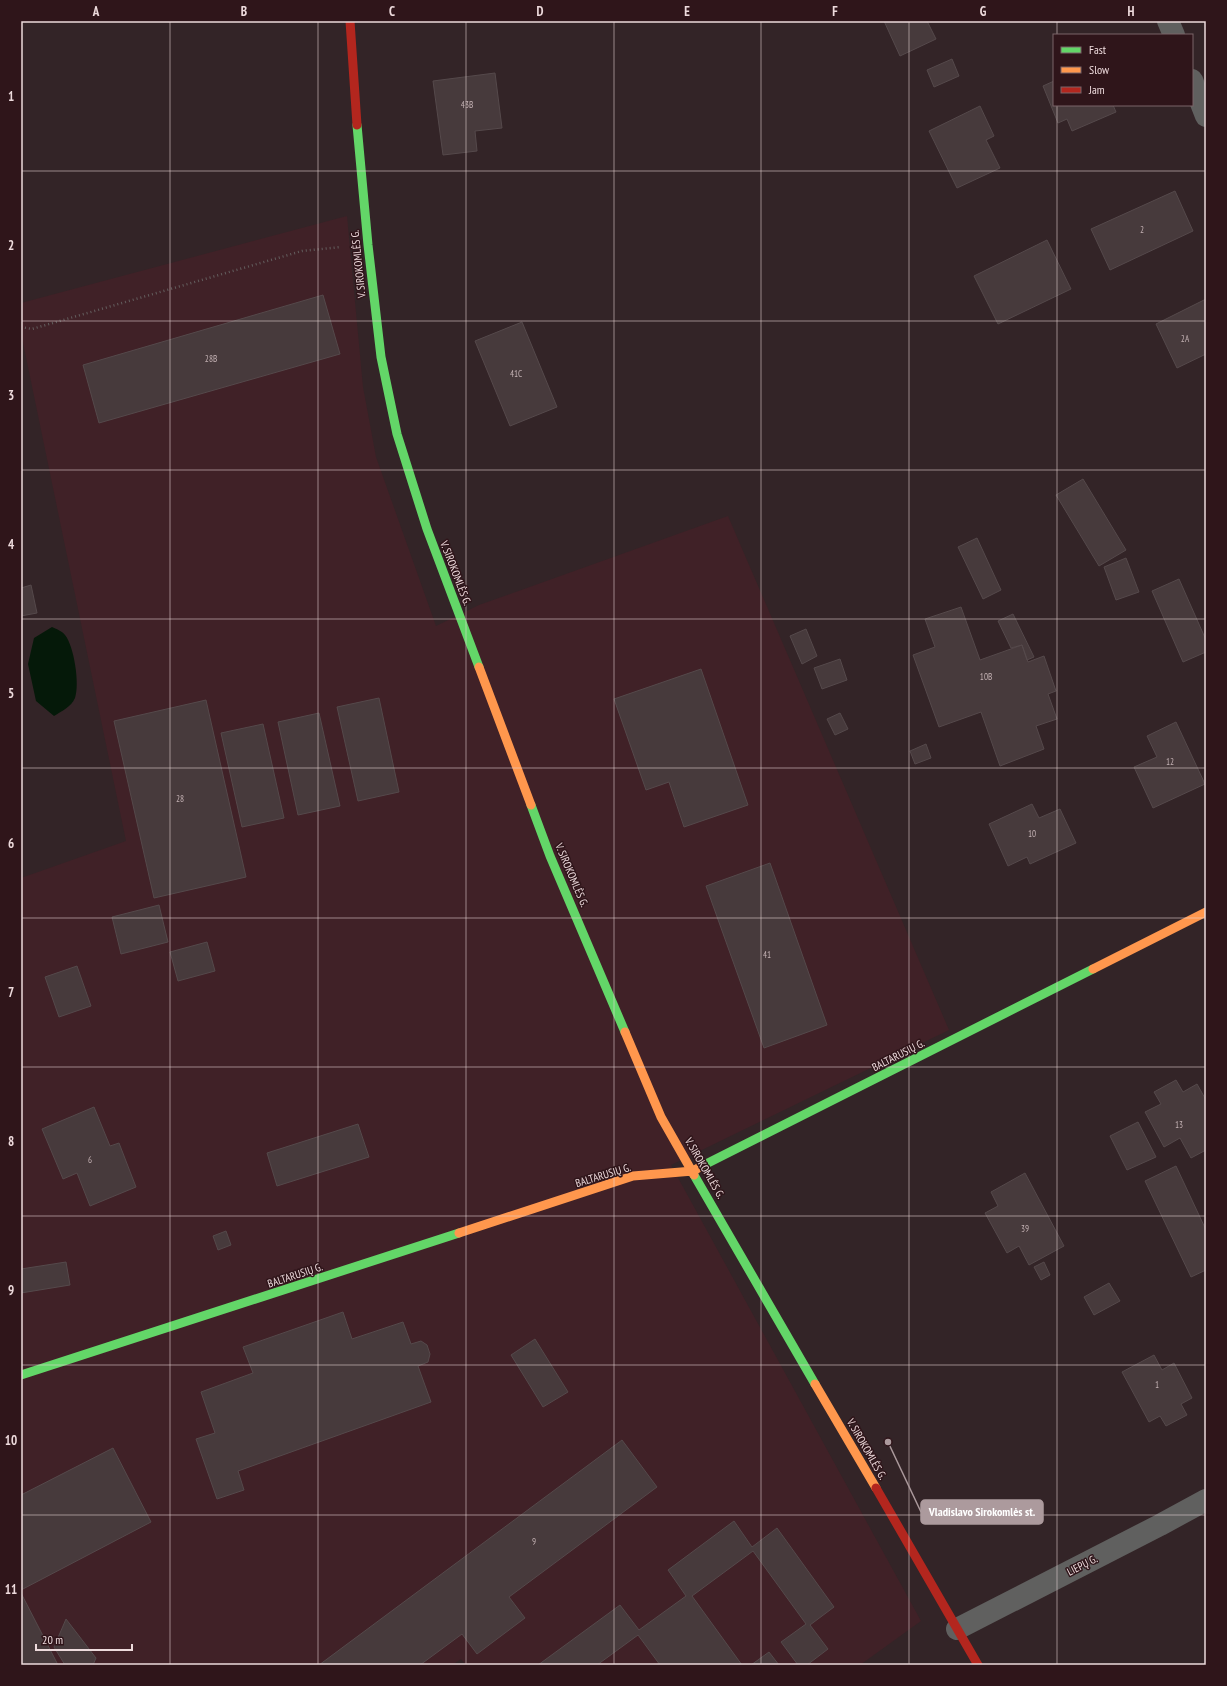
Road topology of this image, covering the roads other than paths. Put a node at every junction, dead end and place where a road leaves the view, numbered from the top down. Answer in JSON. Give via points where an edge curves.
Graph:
{"nodes":[{"id":1,"x":350,"y":21,"type":"edge"},
{"id":2,"x":1168,"y":21,"type":"edge"},
{"id":3,"x":1174,"y":34,"type":"edge"},
{"id":4,"x":1193,"y":83,"type":"edge"},
{"id":5,"x":1206,"y":116,"type":"edge"},
{"id":6,"x":1206,"y":912,"type":"edge"},
{"id":7,"x":693,"y":1171,"type":"junction"},
{"id":8,"x":21,"y":1375,"type":"edge"},
{"id":9,"x":1206,"y":1500,"type":"edge"},
{"id":10,"x":957,"y":1629,"type":"junction"},
{"id":11,"x":978,"y":1665,"type":"edge"}],
"edges":[{"from":1,"to":7,"type":"street","name":"V. SIROKOMLĖS G.","via":[[368,245],[382,364],[397,434],[427,528],[550,856],[661,1117]]},
{"from":2,"to":3,"type":"street"},
{"from":4,"to":5,"type":"street"},
{"from":6,"to":7,"type":"street","name":"BALTARUSIŲ G."},
{"from":7,"to":8,"type":"street","name":"BALTARUSIŲ G.","via":[[633,1176]]},
{"from":7,"to":10,"type":"street","name":"V. SIROKOMLĖS G."},
{"from":9,"to":10,"type":"street","name":"LIEPŲ G."},
{"from":10,"to":11,"type":"street","name":"V. SIROKOMLĖS G."}]}
